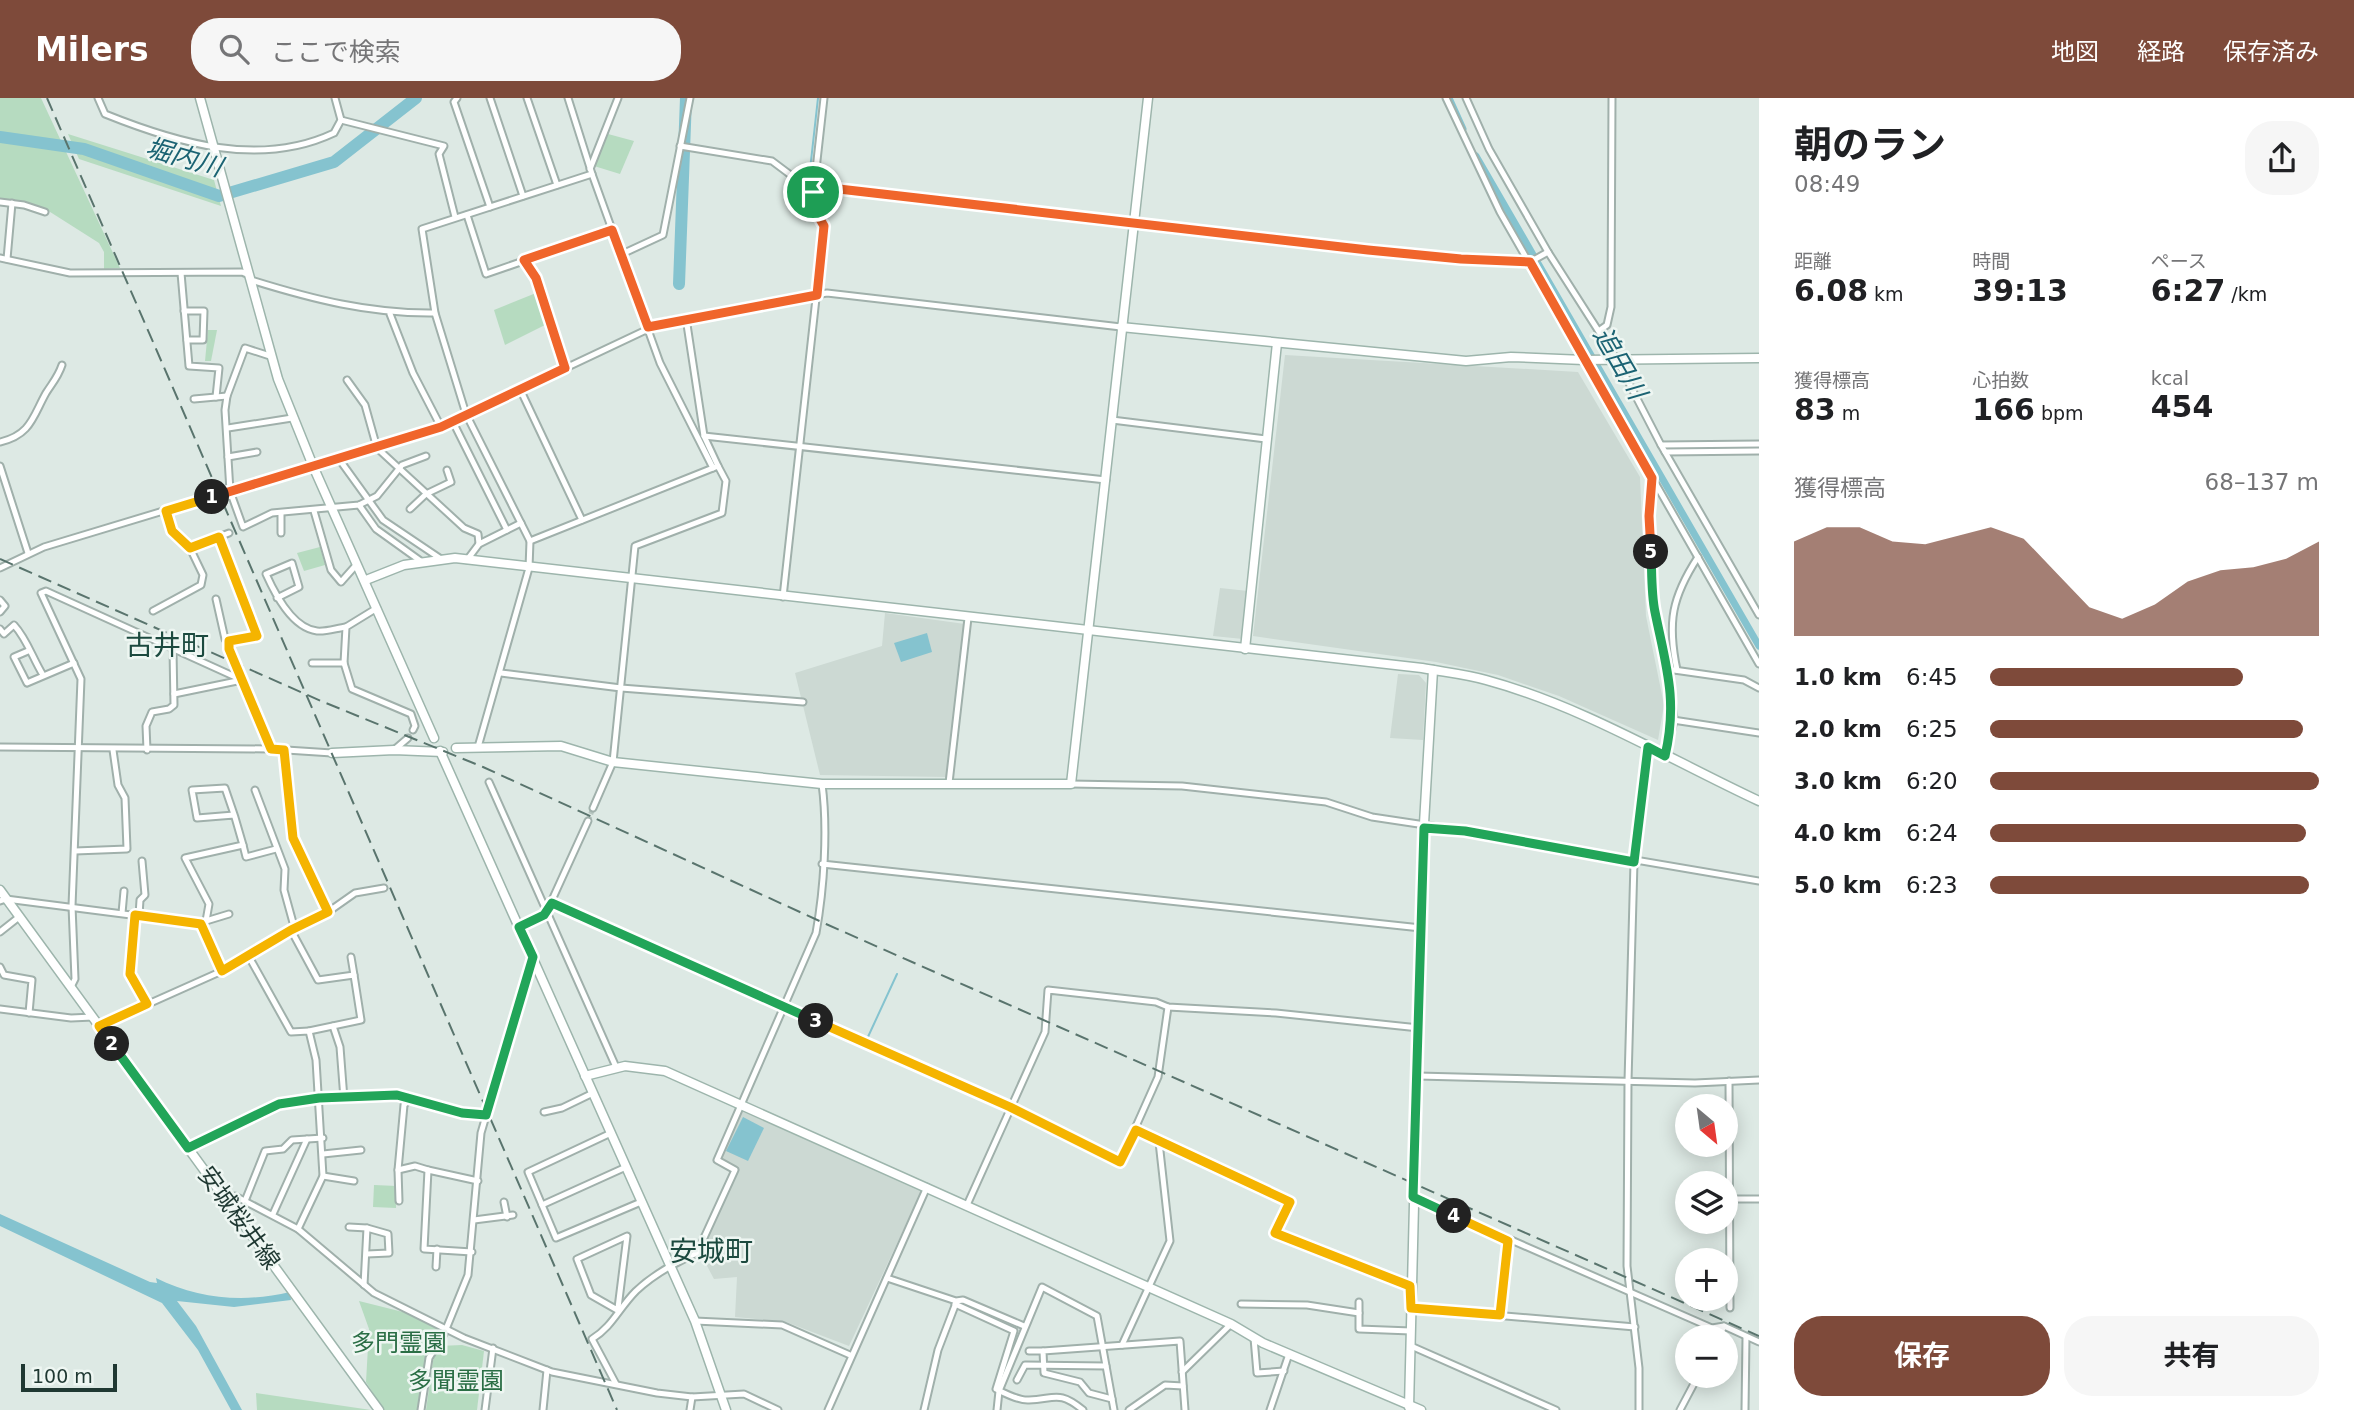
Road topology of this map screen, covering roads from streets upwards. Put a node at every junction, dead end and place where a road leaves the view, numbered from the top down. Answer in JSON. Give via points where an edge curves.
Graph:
{"nodes":[{"id":1,"x":98,"y":98,"type":"edge"},
{"id":2,"x":200,"y":98,"type":"edge"},
{"id":3,"x":335,"y":98,"type":"edge"},
{"id":4,"x":457,"y":98,"type":"edge"},
{"id":5,"x":490,"y":98,"type":"edge"},
{"id":6,"x":527,"y":98,"type":"edge"},
{"id":7,"x":568,"y":98,"type":"edge"},
{"id":8,"x":618,"y":98,"type":"edge"},
{"id":9,"x":690,"y":98,"type":"edge"},
{"id":10,"x":824,"y":98,"type":"edge"},
{"id":11,"x":1148,"y":98,"type":"edge"},
{"id":12,"x":1446,"y":98,"type":"edge"},
{"id":13,"x":1466,"y":98,"type":"edge"},
{"id":14,"x":1612,"y":98,"type":"edge"},
{"id":15,"x":341,"y":120,"type":"junction"},
{"id":16,"x":680,"y":146,"type":"junction"},
{"id":17,"x":215,"y":149,"type":"junction"},
{"id":18,"x":591,"y":172,"type":"junction"},
{"id":19,"x":557,"y":185,"type":"junction"},
{"id":20,"x":813,"y":189,"type":"junction"},
{"id":21,"x":523,"y":196,"type":"junction"},
{"id":22,"x":0,"y":202,"type":"edge"},
{"id":23,"x":12,"y":203,"type":"junction"},
{"id":24,"x":490,"y":207,"type":"junction"},
{"id":25,"x":45,"y":212,"type":"dead end"},
{"id":26,"x":467,"y":215,"type":"junction"},
{"id":27,"x":455,"y":217,"type":"junction"},
{"id":28,"x":1134,"y":223,"type":"junction"},
{"id":29,"x":612,"y":230,"type":"junction"},
{"id":30,"x":0,"y":233,"type":"edge"},
{"id":31,"x":10,"y":234,"type":"junction"},
{"id":32,"x":1548,"y":252,"type":"junction"},
{"id":33,"x":622,"y":254,"type":"junction"},
{"id":34,"x":4,"y":259,"type":"edge"},
{"id":35,"x":524,"y":260,"type":"junction"},
{"id":36,"x":1533,"y":260,"type":"junction"},
{"id":37,"x":181,"y":273,"type":"junction"},
{"id":38,"x":250,"y":277,"type":"junction"},
{"id":39,"x":817,"y":295,"type":"junction"},
{"id":40,"x":184,"y":311,"type":"junction"},
{"id":41,"x":435,"y":313,"type":"junction"},
{"id":42,"x":390,"y":314,"type":"junction"},
{"id":43,"x":686,"y":318,"type":"junction"},
{"id":44,"x":648,"y":327,"type":"junction"},
{"id":45,"x":1121,"y":327,"type":"junction"},
{"id":46,"x":1600,"y":330,"type":"junction"},
{"id":47,"x":187,"y":340,"type":"junction"},
{"id":48,"x":1277,"y":343,"type":"junction"},
{"id":49,"x":270,"y":356,"type":"junction"},
{"id":50,"x":1759,"y":358,"type":"edge"},
{"id":51,"x":1586,"y":360,"type":"junction"},
{"id":52,"x":1617,"y":360,"type":"junction"},
{"id":53,"x":62,"y":365,"type":"dead end"},
{"id":54,"x":565,"y":368,"type":"junction"},
{"id":55,"x":347,"y":380,"type":"dead end"},
{"id":56,"x":520,"y":389,"type":"junction"},
{"id":57,"x":227,"y":396,"type":"junction"},
{"id":58,"x":216,"y":397,"type":"junction"},
{"id":59,"x":194,"y":399,"type":"dead end"},
{"id":60,"x":466,"y":414,"type":"junction"},
{"id":61,"x":292,"y":418,"type":"junction"},
{"id":62,"x":1112,"y":420,"type":"junction"},
{"id":63,"x":453,"y":422,"type":"junction"},
{"id":64,"x":441,"y":427,"type":"junction"},
{"id":65,"x":228,"y":428,"type":"junction"},
{"id":66,"x":704,"y":436,"type":"junction"},
{"id":67,"x":1266,"y":439,"type":"junction"},
{"id":68,"x":0,"y":442,"type":"edge"},
{"id":69,"x":1759,"y":444,"type":"edge"},
{"id":70,"x":1661,"y":445,"type":"junction"},
{"id":71,"x":377,"y":448,"type":"junction"},
{"id":72,"x":799,"y":448,"type":"junction"},
{"id":73,"x":1759,"y":451,"type":"edge"},
{"id":74,"x":257,"y":452,"type":"dead end"},
{"id":75,"x":1665,"y":452,"type":"junction"},
{"id":76,"x":426,"y":456,"type":"dead end"},
{"id":77,"x":228,"y":457,"type":"junction"},
{"id":78,"x":339,"y":459,"type":"junction"},
{"id":79,"x":0,"y":466,"type":"edge"},
{"id":80,"x":313,"y":466,"type":"junction"},
{"id":81,"x":716,"y":467,"type":"junction"},
{"id":82,"x":398,"y":468,"type":"junction"},
{"id":83,"x":447,"y":470,"type":"dead end"},
{"id":84,"x":1652,"y":478,"type":"junction"},
{"id":85,"x":1106,"y":480,"type":"junction"},
{"id":86,"x":230,"y":491,"type":"junction"},
{"id":87,"x":426,"y":494,"type":"junction"},
{"id":88,"x":369,"y":499,"type":"junction"},
{"id":89,"x":359,"y":505,"type":"junction"},
{"id":90,"x":333,"y":509,"type":"junction"},
{"id":91,"x":410,"y":509,"type":"dead end"},
{"id":92,"x":166,"y":511,"type":"junction"},
{"id":93,"x":314,"y":511,"type":"junction"},
{"id":94,"x":281,"y":513,"type":"junction"},
{"id":95,"x":582,"y":520,"type":"junction"},
{"id":96,"x":521,"y":523,"type":"junction"},
{"id":97,"x":507,"y":530,"type":"junction"},
{"id":98,"x":229,"y":533,"type":"dead end"},
{"id":99,"x":281,"y":533,"type":"dead end"},
{"id":100,"x":219,"y":537,"type":"junction"},
{"id":101,"x":530,"y":541,"type":"junction"},
{"id":102,"x":479,"y":544,"type":"junction"},
{"id":103,"x":190,"y":548,"type":"junction"},
{"id":104,"x":28,"y":553,"type":"junction"},
{"id":105,"x":1698,"y":557,"type":"junction"},
{"id":106,"x":441,"y":559,"type":"junction"},
{"id":107,"x":467,"y":560,"type":"junction"},
{"id":108,"x":422,"y":562,"type":"junction"},
{"id":109,"x":357,"y":564,"type":"junction"},
{"id":110,"x":0,"y":568,"type":"edge"},
{"id":111,"x":529,"y":568,"type":"junction"},
{"id":112,"x":631,"y":579,"type":"junction"},
{"id":113,"x":366,"y":580,"type":"junction"},
{"id":114,"x":783,"y":597,"type":"junction"},
{"id":115,"x":276,"y":598,"type":"junction"},
{"id":116,"x":216,"y":599,"type":"dead end"},
{"id":117,"x":0,"y":600,"type":"edge"},
{"id":118,"x":377,"y":608,"type":"junction"},
{"id":119,"x":153,"y":611,"type":"dead end"},
{"id":120,"x":0,"y":612,"type":"edge"},
{"id":121,"x":1759,"y":615,"type":"edge"},
{"id":122,"x":968,"y":618,"type":"junction"},
{"id":123,"x":346,"y":627,"type":"junction"},
{"id":124,"x":0,"y":629,"type":"edge"},
{"id":125,"x":1090,"y":631,"type":"junction"},
{"id":126,"x":229,"y":641,"type":"junction"},
{"id":127,"x":1245,"y":649,"type":"junction"},
{"id":128,"x":173,"y":650,"type":"junction"},
{"id":129,"x":28,"y":651,"type":"junction"},
{"id":130,"x":74,"y":663,"type":"junction"},
{"id":131,"x":312,"y":663,"type":"dead end"},
{"id":132,"x":344,"y":663,"type":"junction"},
{"id":133,"x":1759,"y":664,"type":"edge"},
{"id":134,"x":1433,"y":670,"type":"junction"},
{"id":135,"x":1677,"y":670,"type":"junction"},
{"id":136,"x":501,"y":673,"type":"junction"},
{"id":137,"x":1668,"y":673,"type":"junction"},
{"id":138,"x":43,"y":675,"type":"junction"},
{"id":139,"x":242,"y":680,"type":"junction"},
{"id":140,"x":621,"y":688,"type":"junction"},
{"id":141,"x":1759,"y":688,"type":"edge"},
{"id":142,"x":174,"y":694,"type":"junction"},
{"id":143,"x":803,"y":702,"type":"dead end"},
{"id":144,"x":1673,"y":720,"type":"junction"},
{"id":145,"x":413,"y":730,"type":"dead end"},
{"id":146,"x":1759,"y":733,"type":"edge"},
{"id":147,"x":408,"y":738,"type":"dead end"},
{"id":148,"x":434,"y":738,"type":"dead end"},
{"id":149,"x":0,"y":747,"type":"edge"},
{"id":150,"x":478,"y":747,"type":"junction"},
{"id":151,"x":1648,"y":747,"type":"junction"},
{"id":152,"x":456,"y":748,"type":"dead end"},
{"id":153,"x":78,"y":749,"type":"junction"},
{"id":154,"x":271,"y":749,"type":"junction"},
{"id":155,"x":113,"y":750,"type":"junction"},
{"id":156,"x":147,"y":750,"type":"junction"},
{"id":157,"x":284,"y":750,"type":"junction"},
{"id":158,"x":394,"y":750,"type":"junction"},
{"id":159,"x":332,"y":753,"type":"joint"},
{"id":160,"x":1665,"y":756,"type":"junction"},
{"id":161,"x":613,"y":762,"type":"junction"},
{"id":162,"x":489,"y":782,"type":"dead end"},
{"id":163,"x":949,"y":783,"type":"junction"},
{"id":164,"x":822,"y":784,"type":"junction"},
{"id":165,"x":1071,"y":784,"type":"junction"},
{"id":166,"x":255,"y":790,"type":"dead end"},
{"id":167,"x":1759,"y":801,"type":"edge"},
{"id":168,"x":593,"y":808,"type":"tunnel mouth"},
{"id":169,"x":234,"y":814,"type":"junction"},
{"id":170,"x":588,"y":821,"type":"tunnel mouth"},
{"id":171,"x":1424,"y":828,"type":"junction"},
{"id":172,"x":243,"y":845,"type":"junction"},
{"id":173,"x":276,"y":849,"type":"junction"},
{"id":174,"x":75,"y":851,"type":"junction"},
{"id":175,"x":142,"y":861,"type":"dead end"},
{"id":176,"x":1634,"y":862,"type":"junction"},
{"id":177,"x":822,"y":864,"type":"junction"},
{"id":178,"x":1759,"y":881,"type":"edge"},
{"id":179,"x":384,"y":888,"type":"dead end"},
{"id":180,"x":0,"y":890,"type":"edge"},
{"id":181,"x":124,"y":891,"type":"dead end"},
{"id":182,"x":3,"y":900,"type":"edge"},
{"id":183,"x":552,"y":903,"type":"junction"},
{"id":184,"x":72,"y":906,"type":"junction"},
{"id":185,"x":547,"y":911,"type":"junction"},
{"id":186,"x":328,"y":912,"type":"junction"},
{"id":187,"x":121,"y":913,"type":"junction"},
{"id":188,"x":229,"y":914,"type":"dead end"},
{"id":189,"x":137,"y":915,"type":"junction"},
{"id":190,"x":19,"y":917,"type":"junction"},
{"id":191,"x":204,"y":922,"type":"junction"},
{"id":192,"x":519,"y":927,"type":"junction"},
{"id":193,"x":1421,"y":928,"type":"junction"},
{"id":194,"x":293,"y":930,"type":"junction"},
{"id":195,"x":0,"y":932,"type":"edge"},
{"id":196,"x":248,"y":955,"type":"junction"},
{"id":197,"x":351,"y":957,"type":"dead end"},
{"id":198,"x":533,"y":957,"type":"junction"},
{"id":199,"x":0,"y":967,"type":"edge"},
{"id":200,"x":222,"y":971,"type":"junction"},
{"id":201,"x":354,"y":975,"type":"junction"},
{"id":202,"x":71,"y":987,"type":"junction"},
{"id":203,"x":147,"y":1004,"type":"junction"},
{"id":204,"x":782,"y":1006,"type":"junction"},
{"id":205,"x":1168,"y":1007,"type":"junction"},
{"id":206,"x":0,"y":1009,"type":"edge"},
{"id":207,"x":29,"y":1013,"type":"junction"},
{"id":208,"x":93,"y":1017,"type":"junction"},
{"id":209,"x":99,"y":1026,"type":"junction"},
{"id":210,"x":333,"y":1026,"type":"junction"},
{"id":211,"x":1419,"y":1028,"type":"junction"},
{"id":212,"x":309,"y":1031,"type":"junction"},
{"id":213,"x":616,"y":1067,"type":"junction"},
{"id":214,"x":585,"y":1076,"type":"junction"},
{"id":215,"x":1418,"y":1076,"type":"junction"},
{"id":216,"x":1759,"y":1080,"type":"edge"},
{"id":217,"x":1628,"y":1081,"type":"junction"},
{"id":218,"x":1729,"y":1081,"type":"junction"},
{"id":219,"x":593,"y":1093,"type":"junction"},
{"id":220,"x":411,"y":1097,"type":"junction"},
{"id":221,"x":319,"y":1098,"type":"junction"},
{"id":222,"x":344,"y":1098,"type":"junction"},
{"id":223,"x":740,"y":1104,"type":"junction"},
{"id":224,"x":1010,"y":1108,"type":"junction"},
{"id":225,"x":544,"y":1112,"type":"dead end"},
{"id":226,"x":486,"y":1115,"type":"junction"},
{"id":227,"x":1136,"y":1130,"type":"junction"},
{"id":228,"x":611,"y":1133,"type":"junction"},
{"id":229,"x":323,"y":1138,"type":"junction"},
{"id":230,"x":307,"y":1139,"type":"junction"},
{"id":231,"x":1159,"y":1142,"type":"junction"},
{"id":232,"x":188,"y":1148,"type":"junction"},
{"id":233,"x":361,"y":1150,"type":"dead end"},
{"id":234,"x":323,"y":1154,"type":"junction"},
{"id":235,"x":626,"y":1167,"type":"junction"},
{"id":236,"x":398,"y":1170,"type":"junction"},
{"id":237,"x":428,"y":1170,"type":"junction"},
{"id":238,"x":1729,"y":1171,"type":"edge"},
{"id":239,"x":323,"y":1176,"type":"junction"},
{"id":240,"x":354,"y":1181,"type":"dead end"},
{"id":241,"x":478,"y":1181,"type":"junction"},
{"id":242,"x":927,"y":1188,"type":"junction"},
{"id":243,"x":1413,"y":1197,"type":"junction"},
{"id":244,"x":1738,"y":1199,"type":"edge"},
{"id":245,"x":1759,"y":1199,"type":"edge"},
{"id":246,"x":245,"y":1200,"type":"junction"},
{"id":247,"x":228,"y":1202,"type":"junction"},
{"id":248,"x":399,"y":1202,"type":"dead end"},
{"id":249,"x":504,"y":1202,"type":"dead end"},
{"id":250,"x":641,"y":1202,"type":"junction"},
{"id":251,"x":542,"y":1205,"type":"junction"},
{"id":252,"x":967,"y":1205,"type":"junction"},
{"id":253,"x":273,"y":1214,"type":"junction"},
{"id":254,"x":474,"y":1220,"type":"junction"},
{"id":255,"x":349,"y":1227,"type":"dead end"},
{"id":256,"x":367,"y":1228,"type":"junction"},
{"id":257,"x":298,"y":1229,"type":"junction"},
{"id":258,"x":1508,"y":1241,"type":"junction"},
{"id":259,"x":437,"y":1249,"type":"junction"},
{"id":260,"x":472,"y":1252,"type":"junction"},
{"id":261,"x":367,"y":1254,"type":"junction"},
{"id":262,"x":670,"y":1265,"type":"junction"},
{"id":263,"x":436,"y":1267,"type":"dead end"},
{"id":264,"x":887,"y":1278,"type":"junction"},
{"id":265,"x":364,"y":1285,"type":"junction"},
{"id":266,"x":1410,"y":1286,"type":"junction"},
{"id":267,"x":1150,"y":1288,"type":"junction"},
{"id":268,"x":1630,"y":1291,"type":"junction"},
{"id":269,"x":956,"y":1303,"type":"junction"},
{"id":270,"x":1359,"y":1303,"type":"dead end"},
{"id":271,"x":1241,"y":1304,"type":"dead end"},
{"id":272,"x":1411,"y":1308,"type":"junction"},
{"id":273,"x":618,"y":1310,"type":"junction"},
{"id":274,"x":1359,"y":1313,"type":"junction"},
{"id":275,"x":1500,"y":1315,"type":"junction"},
{"id":276,"x":695,"y":1321,"type":"junction"},
{"id":277,"x":1231,"y":1324,"type":"junction"},
{"id":278,"x":1705,"y":1325,"type":"edge"},
{"id":279,"x":1024,"y":1326,"type":"junction"},
{"id":280,"x":1635,"y":1327,"type":"junction"},
{"id":281,"x":446,"y":1329,"type":"junction"},
{"id":282,"x":1411,"y":1331,"type":"junction"},
{"id":283,"x":1738,"y":1333,"type":"edge"},
{"id":284,"x":1746,"y":1337,"type":"junction"},
{"id":285,"x":1254,"y":1338,"type":"junction"},
{"id":286,"x":1759,"y":1342,"type":"edge"},
{"id":287,"x":1122,"y":1345,"type":"junction"},
{"id":288,"x":1411,"y":1346,"type":"junction"},
{"id":289,"x":1103,"y":1347,"type":"junction"},
{"id":290,"x":493,"y":1348,"type":"junction"},
{"id":291,"x":1012,"y":1350,"type":"junction"},
{"id":292,"x":1028,"y":1350,"type":"dead end"},
{"id":293,"x":1043,"y":1351,"type":"junction"},
{"id":294,"x":1290,"y":1354,"type":"junction"},
{"id":295,"x":850,"y":1355,"type":"junction"},
{"id":296,"x":1044,"y":1366,"type":"junction"},
{"id":297,"x":1106,"y":1366,"type":"junction"},
{"id":298,"x":547,"y":1370,"type":"junction"},
{"id":299,"x":1284,"y":1371,"type":"junction"},
{"id":300,"x":1182,"y":1372,"type":"junction"},
{"id":301,"x":1017,"y":1380,"type":"dead end"},
{"id":302,"x":616,"y":1384,"type":"junction"},
{"id":303,"x":1183,"y":1386,"type":"junction"},
{"id":304,"x":1692,"y":1388,"type":"edge"},
{"id":305,"x":999,"y":1391,"type":"junction"},
{"id":306,"x":722,"y":1394,"type":"junction"},
{"id":307,"x":692,"y":1397,"type":"junction"},
{"id":308,"x":1112,"y":1399,"type":"junction"},
{"id":309,"x":1409,"y":1407,"type":"edge"},
{"id":310,"x":379,"y":1410,"type":"edge"},
{"id":311,"x":422,"y":1410,"type":"edge"},
{"id":312,"x":485,"y":1410,"type":"edge"},
{"id":313,"x":543,"y":1410,"type":"edge"},
{"id":314,"x":690,"y":1410,"type":"edge"},
{"id":315,"x":726,"y":1410,"type":"edge"},
{"id":316,"x":778,"y":1410,"type":"edge"},
{"id":317,"x":828,"y":1410,"type":"edge"},
{"id":318,"x":924,"y":1410,"type":"edge"},
{"id":319,"x":997,"y":1410,"type":"edge"},
{"id":320,"x":1083,"y":1410,"type":"edge"},
{"id":321,"x":1114,"y":1410,"type":"edge"},
{"id":322,"x":1129,"y":1410,"type":"edge"},
{"id":323,"x":1185,"y":1410,"type":"edge"},
{"id":324,"x":1270,"y":1410,"type":"edge"},
{"id":325,"x":1421,"y":1410,"type":"edge"},
{"id":326,"x":1556,"y":1410,"type":"edge"},
{"id":327,"x":1639,"y":1410,"type":"edge"},
{"id":328,"x":1680,"y":1410,"type":"edge"},
{"id":329,"x":1745,"y":1410,"type":"edge"}],
"edges":[{"from":1,"to":17,"type":"street","via":[[106,114]]},
{"from":2,"to":17,"type":"street"},
{"from":3,"to":15,"type":"street"},
{"from":4,"to":24,"type":"street","via":[[454,102]]},
{"from":5,"to":21,"type":"street"},
{"from":6,"to":19,"type":"street"},
{"from":7,"to":18,"type":"street"},
{"from":8,"to":18,"type":"street"},
{"from":9,"to":16,"type":"street"},
{"from":10,"to":20,"type":"street"},
{"from":11,"to":28,"type":"street"},
{"from":12,"to":36,"type":"street","via":[[1500,212]]},
{"from":13,"to":32,"type":"street","via":[[1489,149]]},
{"from":14,"to":46,"type":"street","via":[[1611,307],[1607,325]]},
{"from":15,"to":17,"type":"street","via":[[334,133],[280,150]]},
{"from":15,"to":27,"type":"street","via":[[443,146],[439,154]]},
{"from":16,"to":20,"type":"street","via":[[772,161]]},
{"from":16,"to":33,"type":"street","via":[[663,235]]},
{"from":17,"to":38,"type":"street"},
{"from":18,"to":19,"type":"street"},
{"from":18,"to":29,"type":"street"},
{"from":19,"to":21,"type":"street"},
{"from":20,"to":28,"type":"street"},
{"from":20,"to":39,"type":"street","via":[[812,205],[824,226]]},
{"from":21,"to":24,"type":"street"},
{"from":22,"to":23,"type":"street"},
{"from":23,"to":25,"type":"street"},
{"from":23,"to":31,"type":"street"},
{"from":24,"to":26,"type":"street"},
{"from":26,"to":27,"type":"street"},
{"from":26,"to":35,"type":"street","via":[[486,274]]},
{"from":27,"to":41,"type":"street","via":[[422,229]]},
{"from":28,"to":36,"type":"street","via":[[1461,259]]},
{"from":28,"to":45,"type":"street"},
{"from":29,"to":33,"type":"street"},
{"from":29,"to":35,"type":"street"},
{"from":30,"to":31,"type":"street"},
{"from":31,"to":34,"type":"street"},
{"from":32,"to":36,"type":"street"},
{"from":32,"to":46,"type":"street"},
{"from":33,"to":44,"type":"street"},
{"from":34,"to":37,"type":"street","via":[[70,273]]},
{"from":35,"to":54,"type":"street","via":[[536,278]]},
{"from":36,"to":51,"type":"street"},
{"from":37,"to":38,"type":"street"},
{"from":37,"to":40,"type":"street"},
{"from":38,"to":42,"type":"street","via":[[294,293]]},
{"from":38,"to":49,"type":"street"},
{"from":39,"to":43,"type":"street"},
{"from":39,"to":45,"type":"street"},
{"from":39,"to":72,"type":"street"},
{"from":40,"to":47,"type":"street"},
{"from":40,"to":47,"type":"street","via":[[204,311],[203,340]]},
{"from":41,"to":42,"type":"street"},
{"from":41,"to":60,"type":"street"},
{"from":42,"to":64,"type":"street"},
{"from":43,"to":44,"type":"street"},
{"from":43,"to":66,"type":"street"},
{"from":44,"to":54,"type":"street"},
{"from":44,"to":81,"type":"street","via":[[664,372]]},
{"from":45,"to":48,"type":"street"},
{"from":45,"to":62,"type":"street"},
{"from":46,"to":52,"type":"street"},
{"from":47,"to":58,"type":"street","via":[[189,366],[219,368]]},
{"from":48,"to":51,"type":"street","via":[[1466,361],[1511,357]]},
{"from":48,"to":67,"type":"street"},
{"from":49,"to":57,"type":"street","via":[[245,348]]},
{"from":49,"to":61,"type":"street"},
{"from":50,"to":52,"type":"street"},
{"from":51,"to":52,"type":"street"},
{"from":51,"to":84,"type":"street"},
{"from":52,"to":70,"type":"street"},
{"from":53,"to":68,"type":"street","via":[[56,383],[23,432]]},
{"from":54,"to":56,"type":"street"},
{"from":55,"to":71,"type":"street","via":[[365,405]]},
{"from":56,"to":60,"type":"street"},
{"from":56,"to":95,"type":"street"},
{"from":57,"to":58,"type":"street"},
{"from":57,"to":65,"type":"street"},
{"from":58,"to":59,"type":"street"},
{"from":60,"to":63,"type":"street"},
{"from":60,"to":96,"type":"street"},
{"from":61,"to":65,"type":"street"},
{"from":61,"to":80,"type":"street"},
{"from":62,"to":67,"type":"street"},
{"from":62,"to":85,"type":"street"},
{"from":63,"to":64,"type":"street"},
{"from":63,"to":97,"type":"street"},
{"from":64,"to":71,"type":"street"},
{"from":65,"to":77,"type":"street"},
{"from":66,"to":72,"type":"street"},
{"from":66,"to":81,"type":"street"},
{"from":67,"to":127,"type":"street"},
{"from":69,"to":70,"type":"street"},
{"from":70,"to":75,"type":"street"},
{"from":71,"to":78,"type":"street"},
{"from":71,"to":82,"type":"street"},
{"from":72,"to":85,"type":"street"},
{"from":72,"to":114,"type":"street"},
{"from":73,"to":75,"type":"street"},
{"from":74,"to":77,"type":"street"},
{"from":75,"to":121,"type":"street"},
{"from":76,"to":82,"type":"street"},
{"from":77,"to":86,"type":"street"},
{"from":78,"to":80,"type":"street"},
{"from":78,"to":88,"type":"street"},
{"from":79,"to":104,"type":"street"},
{"from":80,"to":86,"type":"street"},
{"from":80,"to":90,"type":"street"},
{"from":81,"to":95,"type":"street"},
{"from":81,"to":112,"type":"street","via":[[726,481],[722,513],[636,544]]},
{"from":82,"to":87,"type":"street"},
{"from":82,"to":88,"type":"street","via":[[377,496]]},
{"from":83,"to":87,"type":"street","via":[[451,482]]},
{"from":84,"to":105,"type":"street"},
{"from":84,"to":137,"type":"street","via":[[1649,516],[1654,610]]},
{"from":85,"to":125,"type":"street"},
{"from":86,"to":92,"type":"street"},
{"from":86,"to":94,"type":"street","via":[[243,527]]},
{"from":87,"to":91,"type":"street"},
{"from":87,"to":102,"type":"street","via":[[464,528],[478,534]]},
{"from":88,"to":89,"type":"street"},
{"from":88,"to":106,"type":"street","via":[[383,520]]},
{"from":89,"to":90,"type":"street"},
{"from":89,"to":108,"type":"street","via":[[376,529]]},
{"from":90,"to":93,"type":"street"},
{"from":90,"to":109,"type":"street"},
{"from":92,"to":103,"type":"street","via":[[172,531]]},
{"from":92,"to":104,"type":"street"},
{"from":93,"to":94,"type":"street"},
{"from":93,"to":109,"type":"street","via":[[331,570],[341,582]]},
{"from":94,"to":99,"type":"street"},
{"from":95,"to":101,"type":"street"},
{"from":96,"to":97,"type":"street"},
{"from":96,"to":101,"type":"street"},
{"from":97,"to":102,"type":"street"},
{"from":98,"to":100,"type":"street"},
{"from":100,"to":103,"type":"street"},
{"from":100,"to":126,"type":"street","via":[[257,636]]},
{"from":101,"to":111,"type":"street"},
{"from":102,"to":107,"type":"street"},
{"from":103,"to":119,"type":"street","via":[[203,575],[201,585]]},
{"from":104,"to":110,"type":"street"},
{"from":105,"to":133,"type":"street"},
{"from":105,"to":135,"type":"street","via":[[1674,600],[1672,646]]},
{"from":106,"to":107,"type":"street"},
{"from":106,"to":108,"type":"street"},
{"from":107,"to":111,"type":"street"},
{"from":108,"to":113,"type":"street"},
{"from":109,"to":113,"type":"street"},
{"from":111,"to":112,"type":"street"},
{"from":111,"to":136,"type":"street"},
{"from":112,"to":114,"type":"street"},
{"from":112,"to":140,"type":"street"},
{"from":113,"to":118,"type":"street"},
{"from":114,"to":122,"type":"street"},
{"from":115,"to":115,"type":"street","via":[[266,574],[292,563],[299,587]]},
{"from":115,"to":123,"type":"street","via":[[305,628]]},
{"from":116,"to":126,"type":"street"},
{"from":117,"to":120,"type":"street","via":[[5,606]]},
{"from":118,"to":123,"type":"street"},
{"from":118,"to":148,"type":"street"},
{"from":122,"to":125,"type":"street"},
{"from":122,"to":163,"type":"street"},
{"from":123,"to":132,"type":"street"},
{"from":124,"to":129,"type":"street","via":[[4,634],[14,625]]},
{"from":125,"to":127,"type":"street"},
{"from":125,"to":165,"type":"street"},
{"from":126,"to":139,"type":"street"},
{"from":127,"to":134,"type":"street"},
{"from":128,"to":130,"type":"street","via":[[43,591]]},
{"from":128,"to":139,"type":"street"},
{"from":128,"to":142,"type":"street"},
{"from":129,"to":138,"type":"street"},
{"from":129,"to":138,"type":"street","via":[[14,657],[27,683]]},
{"from":130,"to":138,"type":"street"},
{"from":130,"to":153,"type":"street","via":[[81,679]]},
{"from":131,"to":132,"type":"street"},
{"from":132,"to":145,"type":"street","via":[[352,689],[411,714]]},
{"from":134,"to":151,"type":"street","via":[[1485,679],[1547,701]]},
{"from":134,"to":171,"type":"street"},
{"from":135,"to":137,"type":"street"},
{"from":135,"to":141,"type":"street","via":[[1744,680]]},
{"from":136,"to":140,"type":"street"},
{"from":136,"to":150,"type":"street"},
{"from":137,"to":144,"type":"street"},
{"from":139,"to":142,"type":"street"},
{"from":139,"to":154,"type":"street"},
{"from":140,"to":143,"type":"street"},
{"from":140,"to":161,"type":"street"},
{"from":142,"to":156,"type":"street","via":[[174,705],[152,712],[146,726]]},
{"from":144,"to":146,"type":"street"},
{"from":144,"to":160,"type":"street"},
{"from":147,"to":158,"type":"street"},
{"from":149,"to":153,"type":"street"},
{"from":150,"to":152,"type":"street"},
{"from":150,"to":161,"type":"street","via":[[561,746]]},
{"from":151,"to":160,"type":"street"},
{"from":151,"to":176,"type":"street"},
{"from":153,"to":155,"type":"street"},
{"from":153,"to":174,"type":"street"},
{"from":154,"to":156,"type":"street"},
{"from":154,"to":157,"type":"street"},
{"from":155,"to":156,"type":"street"},
{"from":155,"to":174,"type":"street","via":[[118,785],[125,798],[127,849]]},
{"from":157,"to":159,"type":"street"},
{"from":157,"to":186,"type":"street","via":[[293,838]]},
{"from":158,"to":159,"type":"street"},
{"from":158,"to":192,"type":"street","via":[[441,752]]},
{"from":160,"to":167,"type":"street"},
{"from":161,"to":164,"type":"street"},
{"from":161,"to":168,"type":"street"},
{"from":162,"to":185,"type":"street"},
{"from":163,"to":164,"type":"street"},
{"from":163,"to":165,"type":"street"},
{"from":164,"to":177,"type":"street","via":[[826,810]]},
{"from":165,"to":171,"type":"street","via":[[1182,786],[1326,802]]},
{"from":166,"to":173,"type":"street"},
{"from":169,"to":169,"type":"street","via":[[225,788],[192,790],[197,818]]},
{"from":169,"to":172,"type":"street"},
{"from":170,"to":183,"type":"street"},
{"from":171,"to":176,"type":"street","via":[[1465,831]]},
{"from":171,"to":193,"type":"street"},
{"from":172,"to":173,"type":"street","via":[[246,857]]},
{"from":172,"to":191,"type":"street","via":[[185,858],[209,904]]},
{"from":173,"to":194,"type":"street","via":[[285,869],[284,890]]},
{"from":174,"to":184,"type":"street"},
{"from":175,"to":189,"type":"street","via":[[145,895]]},
{"from":176,"to":178,"type":"street"},
{"from":176,"to":217,"type":"street"},
{"from":177,"to":193,"type":"street"},
{"from":177,"to":204,"type":"street","via":[[816,933]]},
{"from":179,"to":186,"type":"street","via":[[355,893]]},
{"from":180,"to":182,"type":"street","name":"安城桜井線"},
{"from":181,"to":187,"type":"street"},
{"from":182,"to":184,"type":"street"},
{"from":182,"to":190,"type":"street","name":"安城桜井線"},
{"from":183,"to":185,"type":"street"},
{"from":183,"to":204,"type":"street"},
{"from":184,"to":187,"type":"street"},
{"from":184,"to":202,"type":"street","via":[[75,979]]},
{"from":185,"to":192,"type":"street"},
{"from":185,"to":213,"type":"street"},
{"from":186,"to":194,"type":"street"},
{"from":187,"to":189,"type":"street"},
{"from":188,"to":191,"type":"street"},
{"from":189,"to":191,"type":"street"},
{"from":189,"to":203,"type":"street","via":[[130,974]]},
{"from":190,"to":195,"type":"street"},
{"from":190,"to":202,"type":"street","name":"安城桜井線"},
{"from":191,"to":200,"type":"street"},
{"from":192,"to":198,"type":"street"},
{"from":193,"to":211,"type":"street"},
{"from":194,"to":196,"type":"street"},
{"from":194,"to":201,"type":"street","via":[[318,981]]},
{"from":196,"to":200,"type":"street"},
{"from":196,"to":212,"type":"street","via":[[291,1032]]},
{"from":197,"to":201,"type":"street"},
{"from":198,"to":214,"type":"street"},
{"from":198,"to":226,"type":"street"},
{"from":199,"to":207,"type":"street","via":[[4,975],[32,979]]},
{"from":200,"to":203,"type":"street"},
{"from":201,"to":210,"type":"street","via":[[361,1020]]},
{"from":202,"to":208,"type":"street","name":"安城桜井線"},
{"from":203,"to":209,"type":"street"},
{"from":204,"to":223,"type":"street"},
{"from":204,"to":224,"type":"street"},
{"from":205,"to":211,"type":"street"},
{"from":205,"to":224,"type":"street","via":[[1048,990],[1045,1032]]},
{"from":205,"to":227,"type":"street","via":[[1161,1064]]},
{"from":206,"to":207,"type":"street"},
{"from":207,"to":208,"type":"street"},
{"from":208,"to":209,"type":"street","name":"安城桜井線"},
{"from":209,"to":232,"type":"street","name":"安城桜井線"},
{"from":210,"to":212,"type":"street"},
{"from":210,"to":222,"type":"street","via":[[340,1047]]},
{"from":211,"to":215,"type":"street"},
{"from":212,"to":221,"type":"street"},
{"from":213,"to":214,"type":"street"},
{"from":213,"to":223,"type":"street","via":[[665,1071]]},
{"from":214,"to":219,"type":"street"},
{"from":215,"to":217,"type":"street"},
{"from":215,"to":243,"type":"street"},
{"from":216,"to":218,"type":"street"},
{"from":217,"to":218,"type":"street"},
{"from":217,"to":268,"type":"street","via":[[1626,1245]]},
{"from":218,"to":238,"type":"street"},
{"from":219,"to":225,"type":"street"},
{"from":219,"to":228,"type":"street"},
{"from":220,"to":222,"type":"street"},
{"from":220,"to":226,"type":"street","via":[[462,1113]]},
{"from":220,"to":236,"type":"street","via":[[404,1105]]},
{"from":221,"to":222,"type":"street"},
{"from":221,"to":229,"type":"street"},
{"from":221,"to":232,"type":"street","via":[[279,1104]]},
{"from":223,"to":242,"type":"street"},
{"from":223,"to":262,"type":"street","via":[[717,1160],[735,1170],[697,1253]]},
{"from":224,"to":227,"type":"street","via":[[1120,1162]]},
{"from":224,"to":252,"type":"street"},
{"from":226,"to":241,"type":"street"},
{"from":227,"to":231,"type":"street"},
{"from":228,"to":235,"type":"street"},
{"from":228,"to":251,"type":"street","via":[[528,1172]]},
{"from":229,"to":230,"type":"street"},
{"from":229,"to":234,"type":"street"},
{"from":230,"to":246,"type":"street","via":[[265,1151]]},
{"from":230,"to":253,"type":"street"},
{"from":231,"to":266,"type":"street","via":[[1290,1202],[1275,1233]]},
{"from":231,"to":267,"type":"street","via":[[1170,1241]]},
{"from":232,"to":247,"type":"street","name":"安城桜井線"},
{"from":233,"to":234,"type":"street"},
{"from":234,"to":239,"type":"street"},
{"from":235,"to":250,"type":"street"},
{"from":235,"to":251,"type":"street"},
{"from":236,"to":237,"type":"street","via":[[415,1166]]},
{"from":236,"to":248,"type":"street"},
{"from":237,"to":241,"type":"street"},
{"from":237,"to":259,"type":"street","via":[[424,1249]]},
{"from":239,"to":240,"type":"street"},
{"from":239,"to":257,"type":"street"},
{"from":241,"to":254,"type":"street"},
{"from":242,"to":252,"type":"street"},
{"from":242,"to":264,"type":"street"},
{"from":243,"to":258,"type":"street"},
{"from":243,"to":266,"type":"street"},
{"from":244,"to":245,"type":"street"},
{"from":246,"to":247,"type":"street","via":[[235,1196]]},
{"from":246,"to":253,"type":"street"},
{"from":247,"to":310,"type":"street","name":"安城桜井線"},
{"from":249,"to":254,"type":"street","via":[[510,1216]]},
{"from":250,"to":251,"type":"street","via":[[556,1238]]},
{"from":250,"to":262,"type":"street"},
{"from":252,"to":267,"type":"street"},
{"from":253,"to":257,"type":"street"},
{"from":254,"to":260,"type":"street"},
{"from":255,"to":256,"type":"street"},
{"from":256,"to":261,"type":"street"},
{"from":256,"to":261,"type":"street","via":[[388,1234],[389,1254]]},
{"from":257,"to":265,"type":"street"},
{"from":258,"to":268,"type":"street"},
{"from":258,"to":275,"type":"street"},
{"from":259,"to":260,"type":"street"},
{"from":259,"to":263,"type":"street"},
{"from":260,"to":281,"type":"street","via":[[468,1275]]},
{"from":261,"to":265,"type":"street"},
{"from":262,"to":273,"type":"street"},
{"from":262,"to":276,"type":"street"},
{"from":264,"to":269,"type":"street"},
{"from":264,"to":295,"type":"street"},
{"from":265,"to":281,"type":"street"},
{"from":266,"to":272,"type":"street"},
{"from":267,"to":277,"type":"street"},
{"from":267,"to":287,"type":"street"},
{"from":268,"to":278,"type":"street"},
{"from":268,"to":280,"type":"street"},
{"from":269,"to":279,"type":"street","via":[[963,1300]]},
{"from":269,"to":291,"type":"street","via":[[1013,1330]]},
{"from":269,"to":318,"type":"street"},
{"from":270,"to":274,"type":"street"},
{"from":271,"to":274,"type":"street","via":[[1307,1305]]},
{"from":272,"to":275,"type":"street"},
{"from":272,"to":282,"type":"street"},
{"from":273,"to":273,"type":"street","via":[[591,1295],[577,1259],[627,1236]]},
{"from":273,"to":302,"type":"street","via":[[609,1329],[592,1339]]},
{"from":274,"to":282,"type":"street","via":[[1359,1329]]},
{"from":275,"to":280,"type":"street"},
{"from":276,"to":295,"type":"street","via":[[782,1325]]},
{"from":276,"to":306,"type":"street"},
{"from":277,"to":285,"type":"street"},
{"from":277,"to":300,"type":"street"},
{"from":279,"to":289,"type":"street","via":[[1042,1287],[1097,1316]]},
{"from":279,"to":291,"type":"street"},
{"from":280,"to":327,"type":"street"},
{"from":281,"to":290,"type":"street"},
{"from":281,"to":311,"type":"street","via":[[429,1358]]},
{"from":282,"to":288,"type":"street"},
{"from":283,"to":284,"type":"street"},
{"from":284,"to":286,"type":"street"},
{"from":284,"to":329,"type":"street"},
{"from":285,"to":294,"type":"street"},
{"from":285,"to":299,"type":"street","via":[[1257,1373]]},
{"from":287,"to":289,"type":"street"},
{"from":287,"to":300,"type":"street","via":[[1181,1341]]},
{"from":288,"to":309,"type":"street"},
{"from":288,"to":326,"type":"street"},
{"from":289,"to":293,"type":"street"},
{"from":289,"to":297,"type":"street"},
{"from":290,"to":298,"type":"street"},
{"from":290,"to":312,"type":"street"},
{"from":291,"to":305,"type":"street"},
{"from":292,"to":293,"type":"street"},
{"from":293,"to":296,"type":"street"},
{"from":294,"to":299,"type":"street"},
{"from":294,"to":309,"type":"street"},
{"from":295,"to":317,"type":"street"},
{"from":296,"to":297,"type":"street"},
{"from":296,"to":301,"type":"street","via":[[1025,1365]]},
{"from":296,"to":308,"type":"street","via":[[1044,1373],[1080,1382],[1089,1393]]},
{"from":297,"to":308,"type":"street"},
{"from":298,"to":302,"type":"street"},
{"from":298,"to":313,"type":"street"},
{"from":299,"to":324,"type":"street"},
{"from":300,"to":303,"type":"street"},
{"from":302,"to":307,"type":"street"},
{"from":303,"to":322,"type":"street","via":[[1165,1385]]},
{"from":303,"to":323,"type":"street"},
{"from":304,"to":328,"type":"street"},
{"from":305,"to":319,"type":"street"},
{"from":305,"to":320,"type":"street","via":[[1027,1401],[1051,1395],[1069,1399]]},
{"from":306,"to":307,"type":"street"},
{"from":306,"to":315,"type":"street"},
{"from":306,"to":316,"type":"street","via":[[744,1394]]},
{"from":307,"to":314,"type":"street"},
{"from":308,"to":321,"type":"street"},
{"from":309,"to":325,"type":"street"}]}
